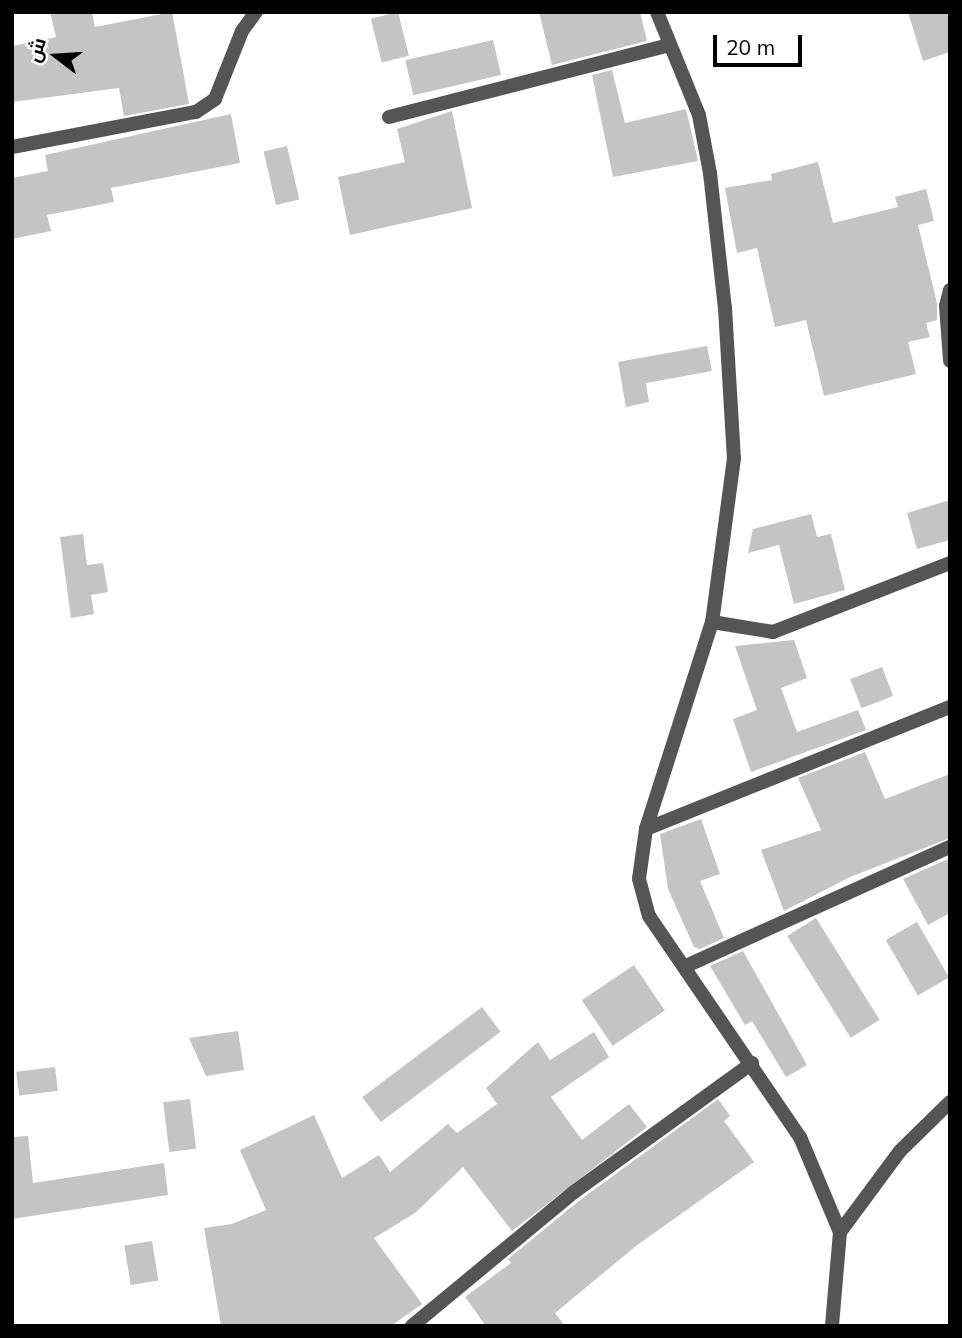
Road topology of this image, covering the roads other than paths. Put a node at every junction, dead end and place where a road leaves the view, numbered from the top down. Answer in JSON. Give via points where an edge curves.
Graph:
{"nodes":[{"id":1,"x":256,"y":12,"type":"edge"},
{"id":2,"x":657,"y":12,"type":"edge"},
{"id":3,"x":669,"y":45,"type":"junction"},
{"id":4,"x":389,"y":117,"type":"dead end"},
{"id":5,"x":12,"y":147,"type":"edge"},
{"id":6,"x":950,"y":290,"type":"edge"},
{"id":7,"x":950,"y":361,"type":"edge"},
{"id":8,"x":950,"y":563,"type":"edge"},
{"id":9,"x":712,"y":622,"type":"junction"},
{"id":10,"x":950,"y":707,"type":"edge"},
{"id":11,"x":646,"y":829,"type":"junction"},
{"id":12,"x":950,"y":847,"type":"edge"},
{"id":13,"x":687,"y":966,"type":"junction"},
{"id":14,"x":752,"y":1063,"type":"junction"},
{"id":15,"x":950,"y":1102,"type":"edge"},
{"id":16,"x":840,"y":1232,"type":"junction"},
{"id":17,"x":412,"y":1326,"type":"edge"},
{"id":18,"x":832,"y":1326,"type":"edge"}],
"edges":[{"from":1,"to":5,"type":"street","via":[[242,31],[215,99],[197,112]]},
{"from":2,"to":3,"type":"street"},
{"from":3,"to":4,"type":"street"},
{"from":3,"to":9,"type":"street","via":[[699,116],[725,308],[734,458]]},
{"from":6,"to":7,"type":"street","via":[[946,306]]},
{"from":8,"to":9,"type":"street","via":[[773,632]]},
{"from":9,"to":11,"type":"street"},
{"from":10,"to":11,"type":"street"},
{"from":11,"to":13,"type":"street","via":[[639,879],[649,916]]},
{"from":12,"to":13,"type":"street"},
{"from":13,"to":14,"type":"street"},
{"from":14,"to":16,"type":"street","via":[[800,1137]]},
{"from":14,"to":17,"type":"street","via":[[574,1192]]},
{"from":15,"to":16,"type":"street","via":[[900,1151]]},
{"from":16,"to":18,"type":"street"}]}
